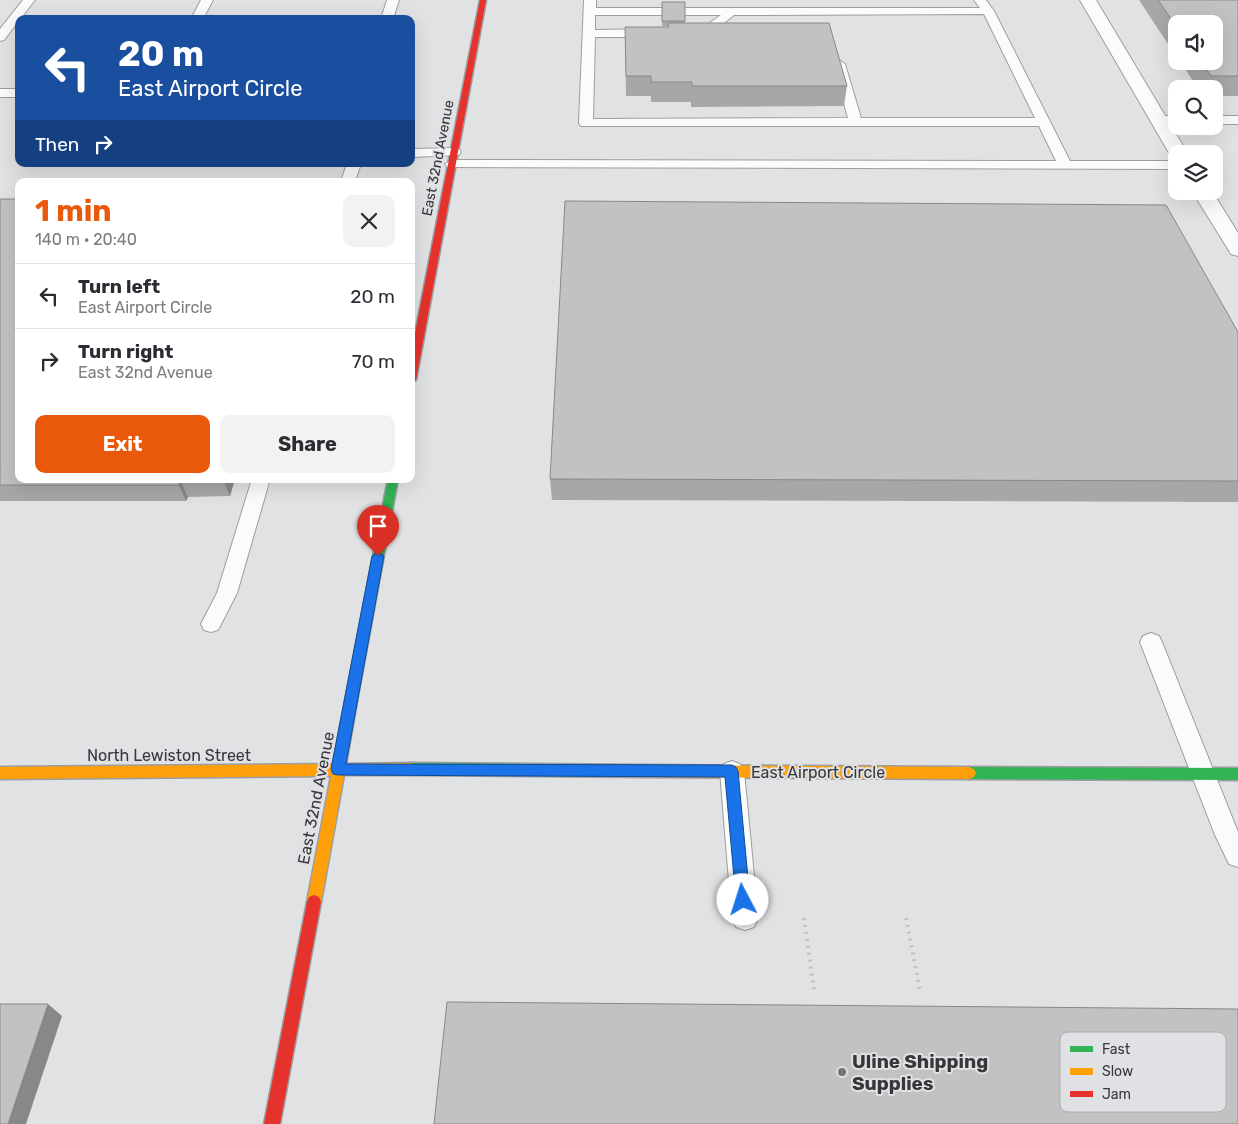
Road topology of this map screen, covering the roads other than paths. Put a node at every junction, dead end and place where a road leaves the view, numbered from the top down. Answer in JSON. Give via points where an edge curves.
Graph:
{"nodes":[{"id":1,"x":29,"y":0,"type":"edge"},
{"id":2,"x":207,"y":0,"type":"edge"},
{"id":3,"x":393,"y":0,"type":"edge"},
{"id":4,"x":483,"y":0,"type":"edge"},
{"id":5,"x":659,"y":0,"type":"edge"},
{"id":6,"x":980,"y":0,"type":"edge"},
{"id":7,"x":1088,"y":0,"type":"edge"},
{"id":8,"x":988,"y":11,"type":"junction"},
{"id":9,"x":731,"y":12,"type":"junction"},
{"id":10,"x":17,"y":15,"type":"edge"},
{"id":11,"x":199,"y":15,"type":"edge"},
{"id":12,"x":388,"y":15,"type":"edge"},
{"id":13,"x":15,"y":17,"type":"edge"},
{"id":14,"x":589,"y":17,"type":"edge"},
{"id":15,"x":681,"y":32,"type":"edge"},
{"id":16,"x":663,"y":33,"type":"edge"},
{"id":17,"x":0,"y":36,"type":"edge"},
{"id":18,"x":835,"y":49,"type":"edge"},
{"id":19,"x":0,"y":93,"type":"edge"},
{"id":20,"x":15,"y":93,"type":"edge"},
{"id":21,"x":1168,"y":120,"type":"edge"},
{"id":22,"x":1223,"y":120,"type":"edge"},
{"id":23,"x":1238,"y":120,"type":"edge"},
{"id":24,"x":1042,"y":122,"type":"junction"},
{"id":25,"x":856,"y":123,"type":"junction"},
{"id":26,"x":415,"y":153,"type":"edge"},
{"id":27,"x":453,"y":158,"type":"junction"},
{"id":28,"x":1064,"y":165,"type":"junction"},
{"id":29,"x":1168,"y":165,"type":"edge"},
{"id":30,"x":1207,"y":200,"type":"edge"},
{"id":31,"x":1238,"y":250,"type":"edge"},
{"id":32,"x":415,"y":359,"type":"edge"},
{"id":33,"x":259,"y":483,"type":"edge"},
{"id":34,"x":392,"y":483,"type":"edge"},
{"id":35,"x":211,"y":624,"type":"dead end"},
{"id":36,"x":1152,"y":642,"type":"dead end"},
{"id":37,"x":338,"y":769,"type":"junction"},
{"id":38,"x":732,"y":771,"type":"junction"},
{"id":39,"x":0,"y":772,"type":"edge"},
{"id":40,"x":1204,"y":773,"type":"junction"},
{"id":41,"x":1238,"y":774,"type":"edge"},
{"id":42,"x":1238,"y":856,"type":"edge"},
{"id":43,"x":744,"y":918,"type":"dead end"},
{"id":44,"x":272,"y":1124,"type":"edge"}],
"edges":[{"from":1,"to":10,"type":"lane"},
{"from":2,"to":11,"type":"lane"},
{"from":3,"to":12,"type":"lane"},
{"from":4,"to":27,"type":"street","name":"East 32nd Avenue"},
{"from":5,"to":9,"type":"lane","via":[[712,4]]},
{"from":6,"to":8,"type":"lane"},
{"from":7,"to":21,"type":"street"},
{"from":8,"to":9,"type":"lane","via":[[826,16]]},
{"from":8,"to":24,"type":"lane"},
{"from":9,"to":14,"type":"lane","via":[[702,20],[683,21]]},
{"from":9,"to":15,"type":"lane","via":[[719,24],[700,32]]},
{"from":13,"to":17,"type":"lane"},
{"from":14,"to":16,"type":"lane"},
{"from":14,"to":25,"type":"lane","via":[[586,123]]},
{"from":18,"to":25,"type":"lane"},
{"from":19,"to":20,"type":"lane"},
{"from":22,"to":23,"type":"lane"},
{"from":24,"to":25,"type":"lane"},
{"from":24,"to":28,"type":"lane"},
{"from":26,"to":27,"type":"lane"},
{"from":27,"to":28,"type":"lane"},
{"from":27,"to":32,"type":"street","name":"East 32nd Avenue"},
{"from":28,"to":29,"type":"lane"},
{"from":30,"to":31,"type":"street"},
{"from":33,"to":35,"type":"lane","via":[[227,593]]},
{"from":34,"to":37,"type":"street","name":"East 32nd Avenue"},
{"from":36,"to":40,"type":"lane"},
{"from":37,"to":38,"type":"street","name":"East Airport Circle"},
{"from":37,"to":39,"type":"street","name":"North Lewiston Street"},
{"from":37,"to":44,"type":"street","name":"East 32nd Avenue"},
{"from":38,"to":40,"type":"street","name":"East Airport Circle"},
{"from":38,"to":43,"type":"lane"},
{"from":40,"to":41,"type":"street","name":"East Airport Circle"},
{"from":40,"to":42,"type":"lane"}]}
